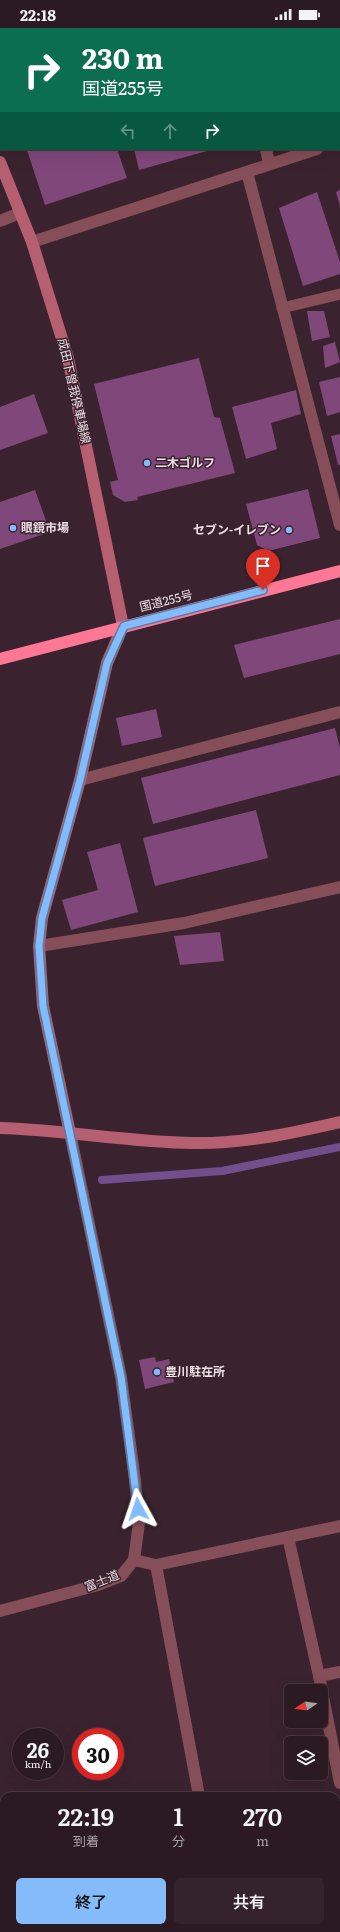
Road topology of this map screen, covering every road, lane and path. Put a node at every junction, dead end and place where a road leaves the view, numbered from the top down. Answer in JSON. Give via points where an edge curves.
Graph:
{"nodes":[{"id":1,"x":266,"y":150,"type":"edge"},
{"id":2,"x":314,"y":150,"type":"edge"},
{"id":3,"x":0,"y":162,"type":"edge"},
{"id":4,"x":269,"y":164,"type":"junction"},
{"id":5,"x":246,"y":172,"type":"junction"},
{"id":6,"x":20,"y":213,"type":"junction"},
{"id":7,"x":0,"y":221,"type":"edge"},
{"id":8,"x":32,"y":242,"type":"junction"},
{"id":9,"x":340,"y":294,"type":"edge"},
{"id":10,"x":282,"y":308,"type":"junction"},
{"id":11,"x":340,"y":525,"type":"edge"},
{"id":12,"x":340,"y":571,"type":"edge"},
{"id":13,"x":124,"y":626,"type":"junction"},
{"id":14,"x":0,"y":659,"type":"edge"},
{"id":15,"x":340,"y":712,"type":"edge"},
{"id":16,"x":80,"y":780,"type":"junction"},
{"id":17,"x":340,"y":887,"type":"edge"},
{"id":18,"x":39,"y":946,"type":"junction"},
{"id":19,"x":340,"y":1122,"type":"edge"},
{"id":20,"x":0,"y":1128,"type":"edge"},
{"id":21,"x":70,"y":1133,"type":"junction"},
{"id":22,"x":340,"y":1526,"type":"edge"},
{"id":23,"x":288,"y":1537,"type":"junction"},
{"id":24,"x":134,"y":1560,"type":"junction"},
{"id":25,"x":156,"y":1565,"type":"junction"},
{"id":26,"x":0,"y":1611,"type":"edge"},
{"id":27,"x":340,"y":1672,"type":"edge"},
{"id":28,"x":319,"y":1676,"type":"junction"},
{"id":29,"x":340,"y":1783,"type":"edge"},
{"id":30,"x":198,"y":1792,"type":"edge"}],
"edges":[{"from":1,"to":4,"type":"street"},
{"from":2,"to":4,"type":"street"},
{"from":3,"to":6,"type":"street","name":"成田下曽我停車場線"},
{"from":4,"to":5,"type":"street"},
{"from":5,"to":8,"type":"street"},
{"from":5,"to":10,"type":"street"},
{"from":6,"to":7,"type":"street"},
{"from":6,"to":8,"type":"street","name":"成田下曽我停車場線"},
{"from":8,"to":13,"type":"street","name":"成田下曽我停車場線","via":[[68,358]]},
{"from":9,"to":10,"type":"lane"},
{"from":10,"to":11,"type":"street"},
{"from":12,"to":13,"type":"highway","name":"国道255号"},
{"from":13,"to":14,"type":"highway","name":"国道255号"},
{"from":13,"to":16,"type":"street","via":[[107,663]]},
{"from":15,"to":16,"type":"street"},
{"from":16,"to":18,"type":"street","via":[[42,918]]},
{"from":17,"to":18,"type":"street","via":[[184,923]]},
{"from":18,"to":21,"type":"street","via":[[43,1006]]},
{"from":19,"to":21,"type":"street","via":[[284,1134],[195,1143]]},
{"from":20,"to":21,"type":"street"},
{"from":21,"to":24,"type":"street","via":[[121,1377],[139,1523]]},
{"from":22,"to":23,"type":"street"},
{"from":23,"to":25,"type":"street"},
{"from":23,"to":28,"type":"street"},
{"from":24,"to":25,"type":"street"},
{"from":24,"to":26,"type":"street","name":"富士道","via":[[121,1576],[98,1585]]},
{"from":25,"to":30,"type":"street"},
{"from":27,"to":28,"type":"street"},
{"from":28,"to":29,"type":"street"}]}
